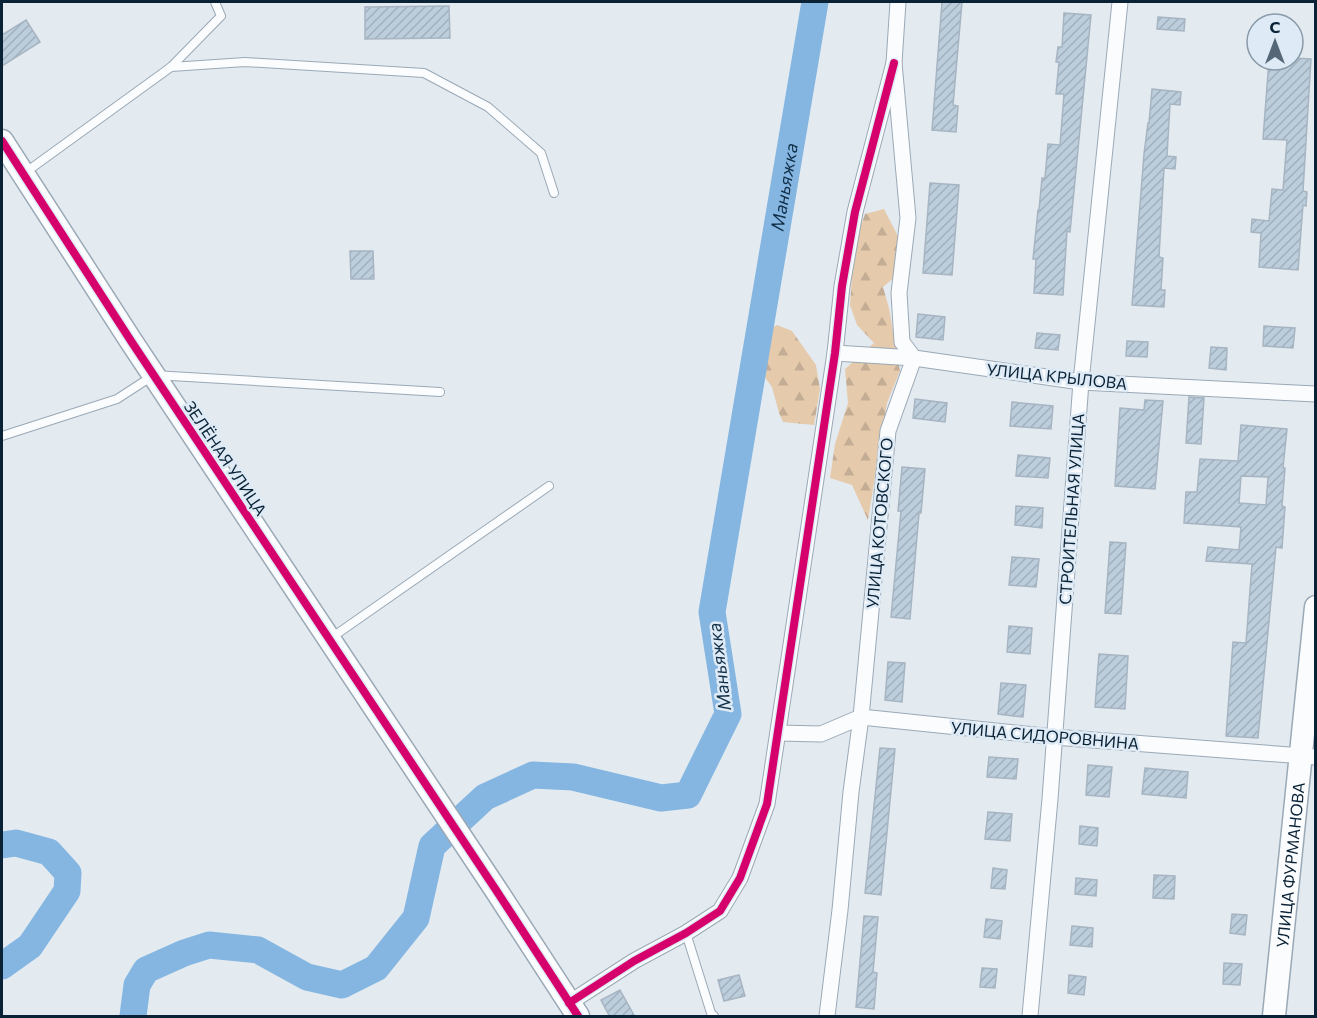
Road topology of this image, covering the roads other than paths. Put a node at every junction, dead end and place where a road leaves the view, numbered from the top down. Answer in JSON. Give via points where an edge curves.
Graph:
{"nodes":[{"id":1,"x":215,"y":2,"type":"edge"},
{"id":2,"x":898,"y":2,"type":"edge"},
{"id":3,"x":1120,"y":2,"type":"edge"},
{"id":4,"x":894,"y":63,"type":"junction"},
{"id":5,"x":171,"y":67,"type":"junction"},
{"id":6,"x":2,"y":141,"type":"edge"},
{"id":7,"x":23,"y":175,"type":"junction"},
{"id":8,"x":554,"y":194,"type":"dead end"},
{"id":9,"x":836,"y":352,"type":"junction"},
{"id":10,"x":914,"y":358,"type":"junction"},
{"id":11,"x":154,"y":375,"type":"junction"},
{"id":12,"x":1081,"y":382,"type":"junction"},
{"id":13,"x":440,"y":392,"type":"dead end"},
{"id":14,"x":1316,"y":394,"type":"edge"},
{"id":15,"x":2,"y":436,"type":"edge"},
{"id":16,"x":549,"y":486,"type":"dead end"},
{"id":17,"x":1316,"y":607,"type":"edge"},
{"id":18,"x":330,"y":639,"type":"junction"},
{"id":19,"x":861,"y":717,"type":"junction"},
{"id":20,"x":778,"y":733,"type":"junction"},
{"id":21,"x":1054,"y":737,"type":"junction"},
{"id":22,"x":1309,"y":756,"type":"edge"},
{"id":23,"x":686,"y":933,"type":"junction"},
{"id":24,"x":573,"y":1010,"type":"edge"},
{"id":25,"x":714,"y":1017,"type":"edge"},
{"id":26,"x":827,"y":1017,"type":"edge"},
{"id":27,"x":1030,"y":1017,"type":"edge"},
{"id":28,"x":1274,"y":1017,"type":"edge"}],
"edges":[{"from":1,"to":5,"type":"lane","via":[[221,16]]},
{"from":2,"to":4,"type":"street"},
{"from":3,"to":12,"type":"street","name":"СТРОИТЕЛЬНАЯ УЛИЦА"},
{"from":4,"to":9,"type":"street","via":[[855,212]]},
{"from":4,"to":10,"type":"street","via":[[908,218],[899,303],[902,342]]},
{"from":5,"to":7,"type":"lane"},
{"from":5,"to":8,"type":"lane","via":[[245,62],[424,73],[488,107],[541,153]]},
{"from":6,"to":7,"type":"street","name":"ЗЕЛЁНАЯ УЛИЦА"},
{"from":7,"to":11,"type":"street","name":"ЗЕЛЁНАЯ УЛИЦА"},
{"from":9,"to":10,"type":"street","name":"УЛИЦА КРЫЛОВА"},
{"from":9,"to":20,"type":"street"},
{"from":10,"to":12,"type":"street","name":"УЛИЦА КРЫЛОВА"},
{"from":10,"to":19,"type":"street","name":"УЛИЦА КОТОВСКОГО","via":[[888,431]]},
{"from":11,"to":13,"type":"lane"},
{"from":11,"to":15,"type":"lane","via":[[117,399]]},
{"from":11,"to":18,"type":"street","name":"ЗЕЛЁНАЯ УЛИЦА"},
{"from":12,"to":14,"type":"street","name":"УЛИЦА КРЫЛОВА"},
{"from":12,"to":21,"type":"street","name":"СТРОИТЕЛЬНАЯ УЛИЦА"},
{"from":16,"to":18,"type":"lane"},
{"from":17,"to":22,"type":"street","name":"УЛИЦА ФУРМАНОВА"},
{"from":18,"to":24,"type":"street","name":"ЗЕЛЁНАЯ УЛИЦА"},
{"from":19,"to":20,"type":"street","name":"УЛИЦА СИДОРОВНИНА","via":[[821,734]]},
{"from":19,"to":21,"type":"street","name":"УЛИЦА СИДОРОВНИНА"},
{"from":19,"to":26,"type":"street","name":"УЛИЦА КОТОВСКОГО"},
{"from":20,"to":23,"type":"street","via":[[767,804],[740,878],[720,911]]},
{"from":21,"to":22,"type":"street","name":"УЛИЦА СИДОРОВНИНА"},
{"from":21,"to":27,"type":"street","name":"СТРОИТЕЛЬНАЯ УЛИЦА"},
{"from":22,"to":28,"type":"street","name":"УЛИЦА ФУРМАНОВА"},
{"from":23,"to":24,"type":"street","via":[[634,961]]},
{"from":23,"to":25,"type":"lane"}]}
